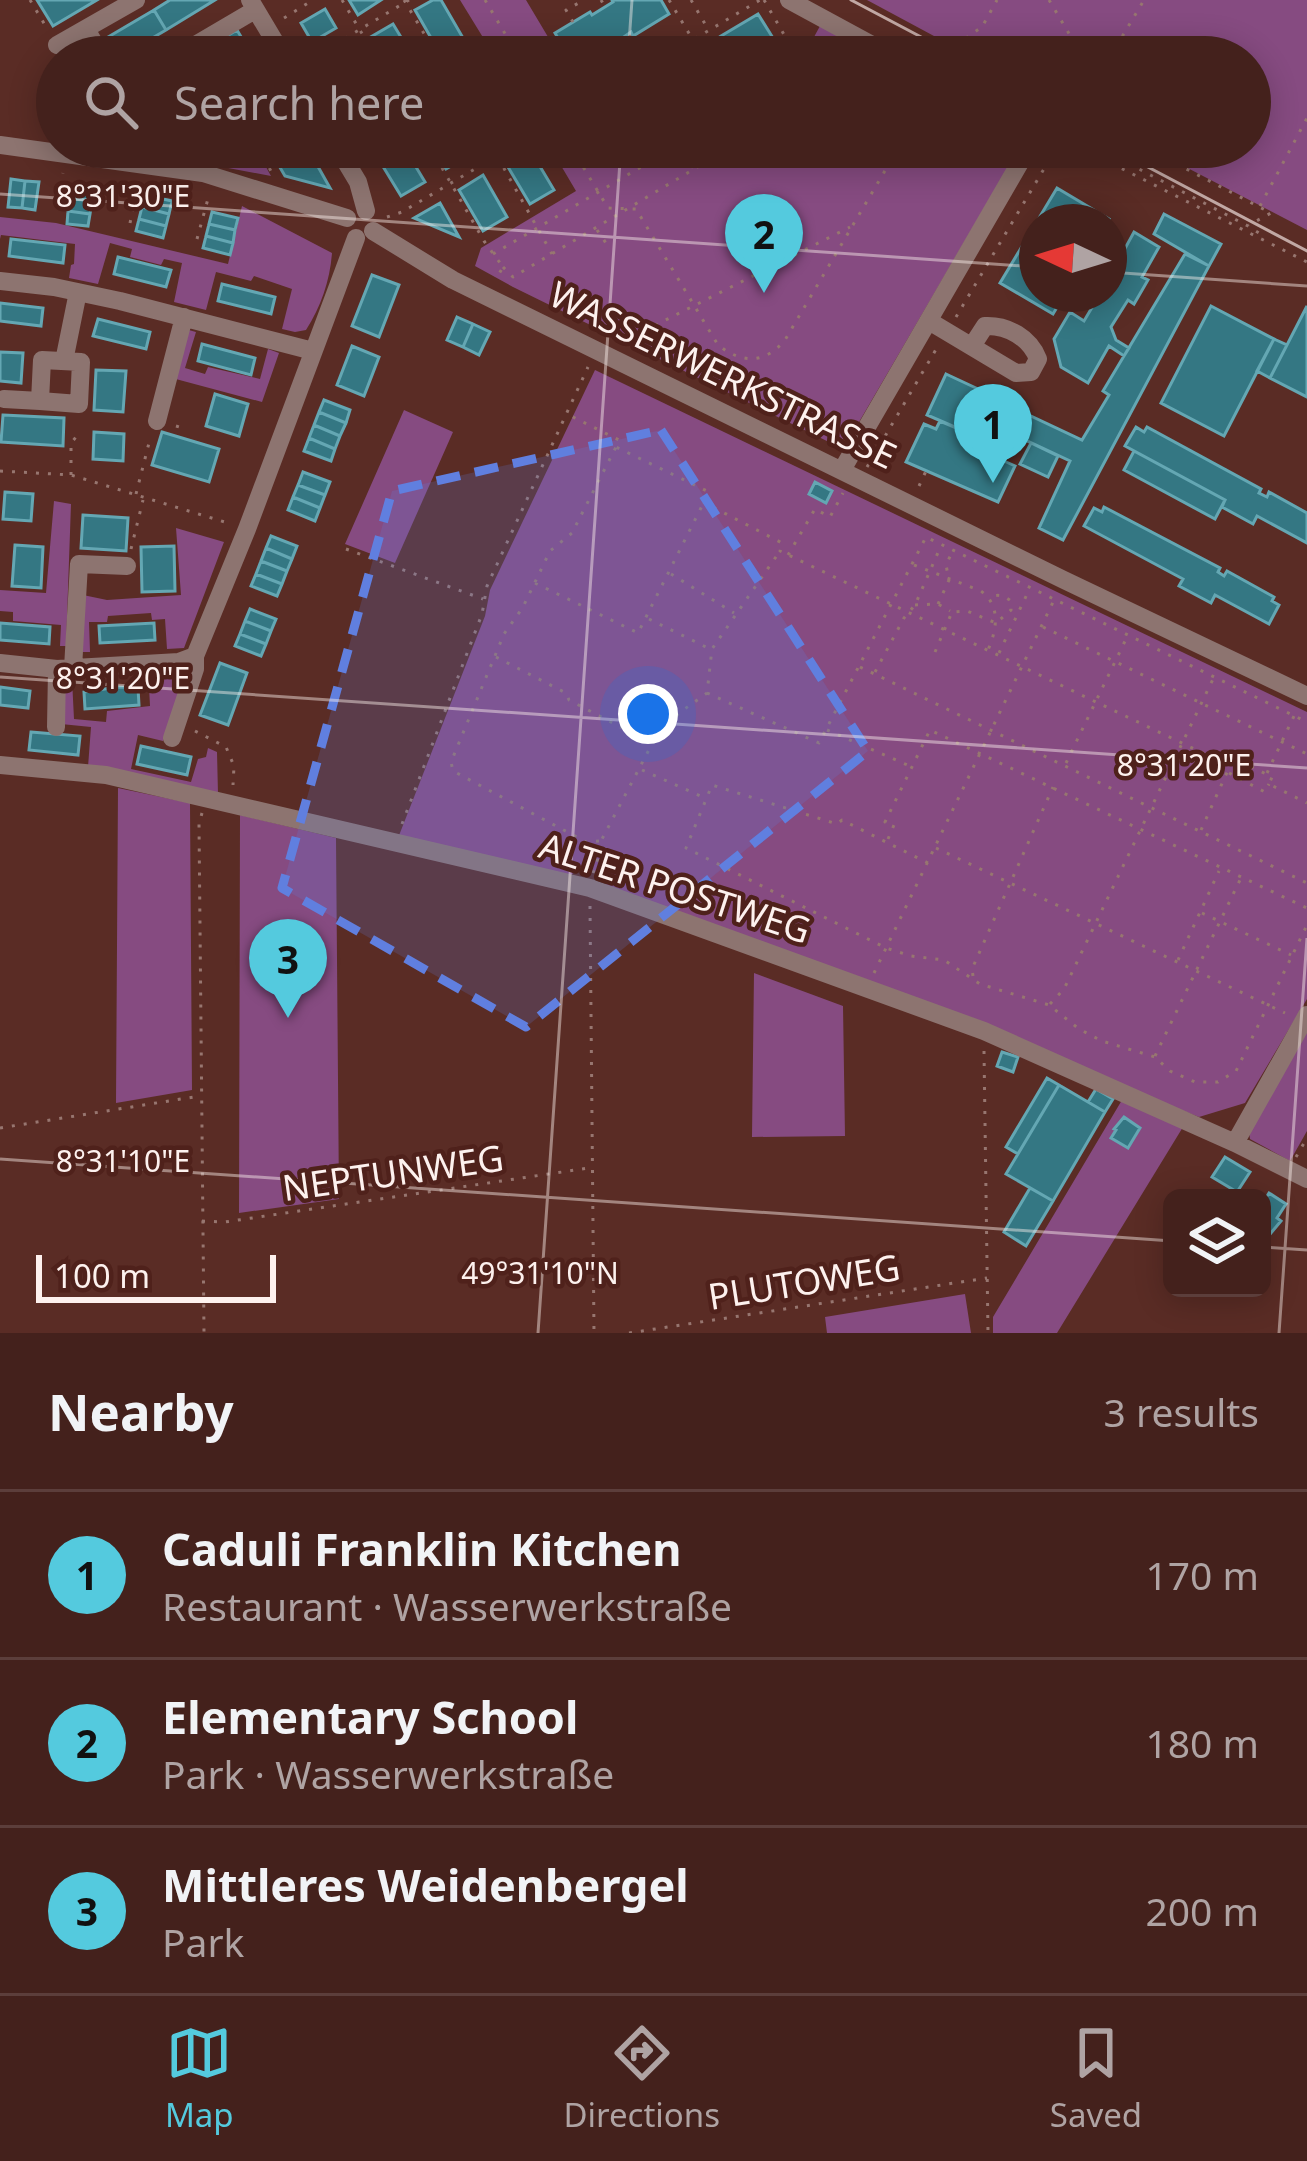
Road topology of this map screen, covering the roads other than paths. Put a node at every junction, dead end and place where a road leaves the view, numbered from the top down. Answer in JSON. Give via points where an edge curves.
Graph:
{"nodes":[{"id":1,"x":136,"y":0,"type":"edge"},
{"id":2,"x":789,"y":0,"type":"edge"},
{"id":3,"x":253,"y":5,"type":"edge"},
{"id":4,"x":86,"y":29,"type":"junction"},
{"id":5,"x":73,"y":36,"type":"edge"},
{"id":6,"x":90,"y":36,"type":"edge"},
{"id":7,"x":206,"y":36,"type":"edge"},
{"id":8,"x":272,"y":36,"type":"edge"},
{"id":9,"x":855,"y":36,"type":"edge"},
{"id":10,"x":0,"y":145,"type":"edge"},
{"id":11,"x":36,"y":149,"type":"edge"},
{"id":12,"x":171,"y":168,"type":"edge"},
{"id":13,"x":350,"y":168,"type":"edge"},
{"id":14,"x":1018,"y":168,"type":"edge"},
{"id":15,"x":367,"y":226,"type":"junction"},
{"id":16,"x":0,"y":281,"type":"edge"},
{"id":17,"x":78,"y":292,"type":"junction"},
{"id":18,"x":184,"y":317,"type":"junction"},
{"id":19,"x":938,"y":327,"type":"junction"},
{"id":20,"x":972,"y":346,"type":"dead end"},
{"id":21,"x":313,"y":352,"type":"junction"},
{"id":22,"x":64,"y":361,"type":"junction"},
{"id":23,"x":4,"y":399,"type":"dead end"},
{"id":24,"x":40,"y":401,"type":"junction"},
{"id":25,"x":157,"y":421,"type":"road end"},
{"id":26,"x":851,"y":474,"type":"junction"},
{"id":27,"x":127,"y":566,"type":"road end"},
{"id":28,"x":195,"y":656,"type":"junction"},
{"id":29,"x":0,"y":663,"type":"edge"},
{"id":30,"x":65,"y":669,"type":"junction"},
{"id":31,"x":1307,"y":696,"type":"edge"},
{"id":32,"x":56,"y":728,"type":"dead end"},
{"id":33,"x":175,"y":730,"type":"road end"},
{"id":34,"x":0,"y":765,"type":"edge"},
{"id":35,"x":1305,"y":1019,"type":"edge"},
{"id":36,"x":1235,"y":1142,"type":"junction"},
{"id":37,"x":1307,"y":1179,"type":"edge"}],
"edges":[{"from":1,"to":4,"type":"street"},
{"from":2,"to":9,"type":"street"},
{"from":3,"to":7,"type":"street"},
{"from":3,"to":8,"type":"street"},
{"from":4,"to":5,"type":"street"},
{"from":4,"to":6,"type":"street"},
{"from":10,"to":11,"type":"street"},
{"from":12,"to":15,"type":"street"},
{"from":13,"to":15,"type":"street"},
{"from":14,"to":19,"type":"street"},
{"from":15,"to":21,"type":"street"},
{"from":15,"to":26,"type":"street","name":"WASSERWERKSTRASSE","via":[[453,280]]},
{"from":16,"to":17,"type":"street"},
{"from":17,"to":18,"type":"street"},
{"from":17,"to":22,"type":"street"},
{"from":18,"to":21,"type":"street"},
{"from":18,"to":25,"type":"street"},
{"from":19,"to":20,"type":"street"},
{"from":19,"to":26,"type":"street"},
{"from":21,"to":28,"type":"street"},
{"from":22,"to":24,"type":"street","via":[[42,360]]},
{"from":22,"to":24,"type":"street","via":[[81,362],[79,404]]},
{"from":23,"to":24,"type":"street"},
{"from":26,"to":31,"type":"street","name":"WASSERWERKSTRASSE"},
{"from":27,"to":30,"type":"street","via":[[79,564]]},
{"from":28,"to":30,"type":"street"},
{"from":28,"to":33,"type":"street"},
{"from":29,"to":30,"type":"street"},
{"from":30,"to":32,"type":"street"},
{"from":34,"to":36,"type":"street","name":"ALTER POSTWEG","via":[[106,775],[590,888],[984,1031]]},
{"from":35,"to":36,"type":"street"},
{"from":36,"to":37,"type":"street","name":"ALTER POSTWEG"}]}
